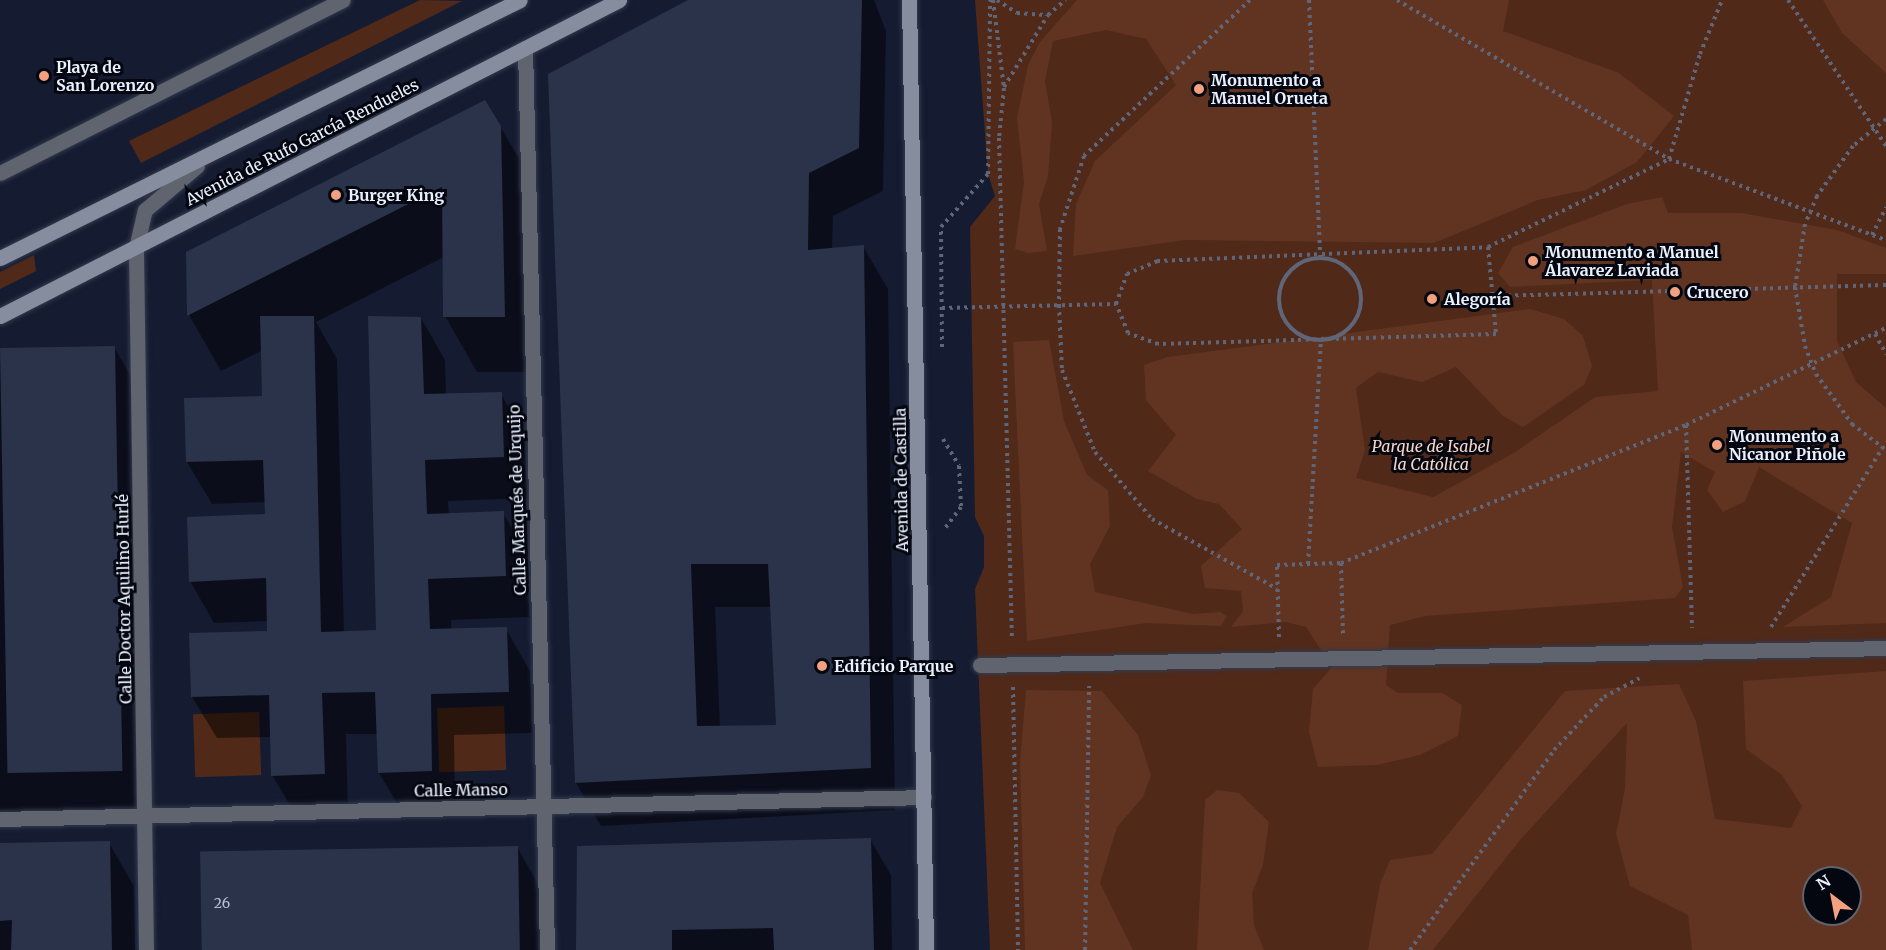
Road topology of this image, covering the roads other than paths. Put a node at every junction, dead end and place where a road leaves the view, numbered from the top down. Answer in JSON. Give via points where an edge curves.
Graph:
{"nodes":[{"id":1,"x":343,"y":0,"type":"edge"},
{"id":2,"x":520,"y":0,"type":"edge"},
{"id":3,"x":619,"y":0,"type":"edge"},
{"id":4,"x":911,"y":3,"type":"edge"},
{"id":5,"x":525,"y":48,"type":"junction"},
{"id":6,"x":219,"y":152,"type":"junction"},
{"id":7,"x":0,"y":173,"type":"edge"},
{"id":8,"x":136,"y":248,"type":"junction"},
{"id":9,"x":0,"y":258,"type":"edge"},
{"id":10,"x":0,"y":316,"type":"edge"},
{"id":11,"x":1886,"y":648,"type":"edge"},
{"id":12,"x":980,"y":665,"type":"dead end"},
{"id":13,"x":924,"y":796,"type":"junction"},
{"id":14,"x":544,"y":806,"type":"junction"},
{"id":15,"x":145,"y":814,"type":"junction"},
{"id":16,"x":0,"y":819,"type":"edge"},
{"id":17,"x":146,"y":950,"type":"edge"},
{"id":18,"x":547,"y":950,"type":"edge"},
{"id":19,"x":926,"y":950,"type":"edge"}],
"edges":[{"from":1,"to":7,"type":"street"},
{"from":2,"to":6,"type":"main road","name":"Avenida de Rufo García Rendueles"},
{"from":3,"to":5,"type":"main road","name":"Avenida de Rufo García Rendueles"},
{"from":4,"to":13,"type":"main road","name":"Avenida de Castilla"},
{"from":5,"to":8,"type":"main road","name":"Avenida de Rufo García Rendueles"},
{"from":5,"to":14,"type":"street","name":"Calle Marqués de Urquijo"},
{"from":6,"to":8,"type":"street","name":"Calle Doctor Aquilino Hurlé","via":[[173,182],[145,210]]},
{"from":6,"to":9,"type":"main road","name":"Avenida de Rufo García Rendueles"},
{"from":8,"to":10,"type":"main road","name":"Avenida de Rufo García Rendueles"},
{"from":8,"to":15,"type":"street","name":"Calle Doctor Aquilino Hurlé"},
{"from":11,"to":12,"type":"street"},
{"from":13,"to":14,"type":"street","name":"Calle Manso"},
{"from":13,"to":19,"type":"main road","name":"Avenida de Castilla"},
{"from":14,"to":15,"type":"street","name":"Calle Manso"},
{"from":14,"to":18,"type":"street","name":"Calle Marqués de Urquijo"},
{"from":15,"to":16,"type":"street","name":"Calle Manso"},
{"from":15,"to":17,"type":"street","name":"Calle Doctor Aquilino Hurlé"}]}
